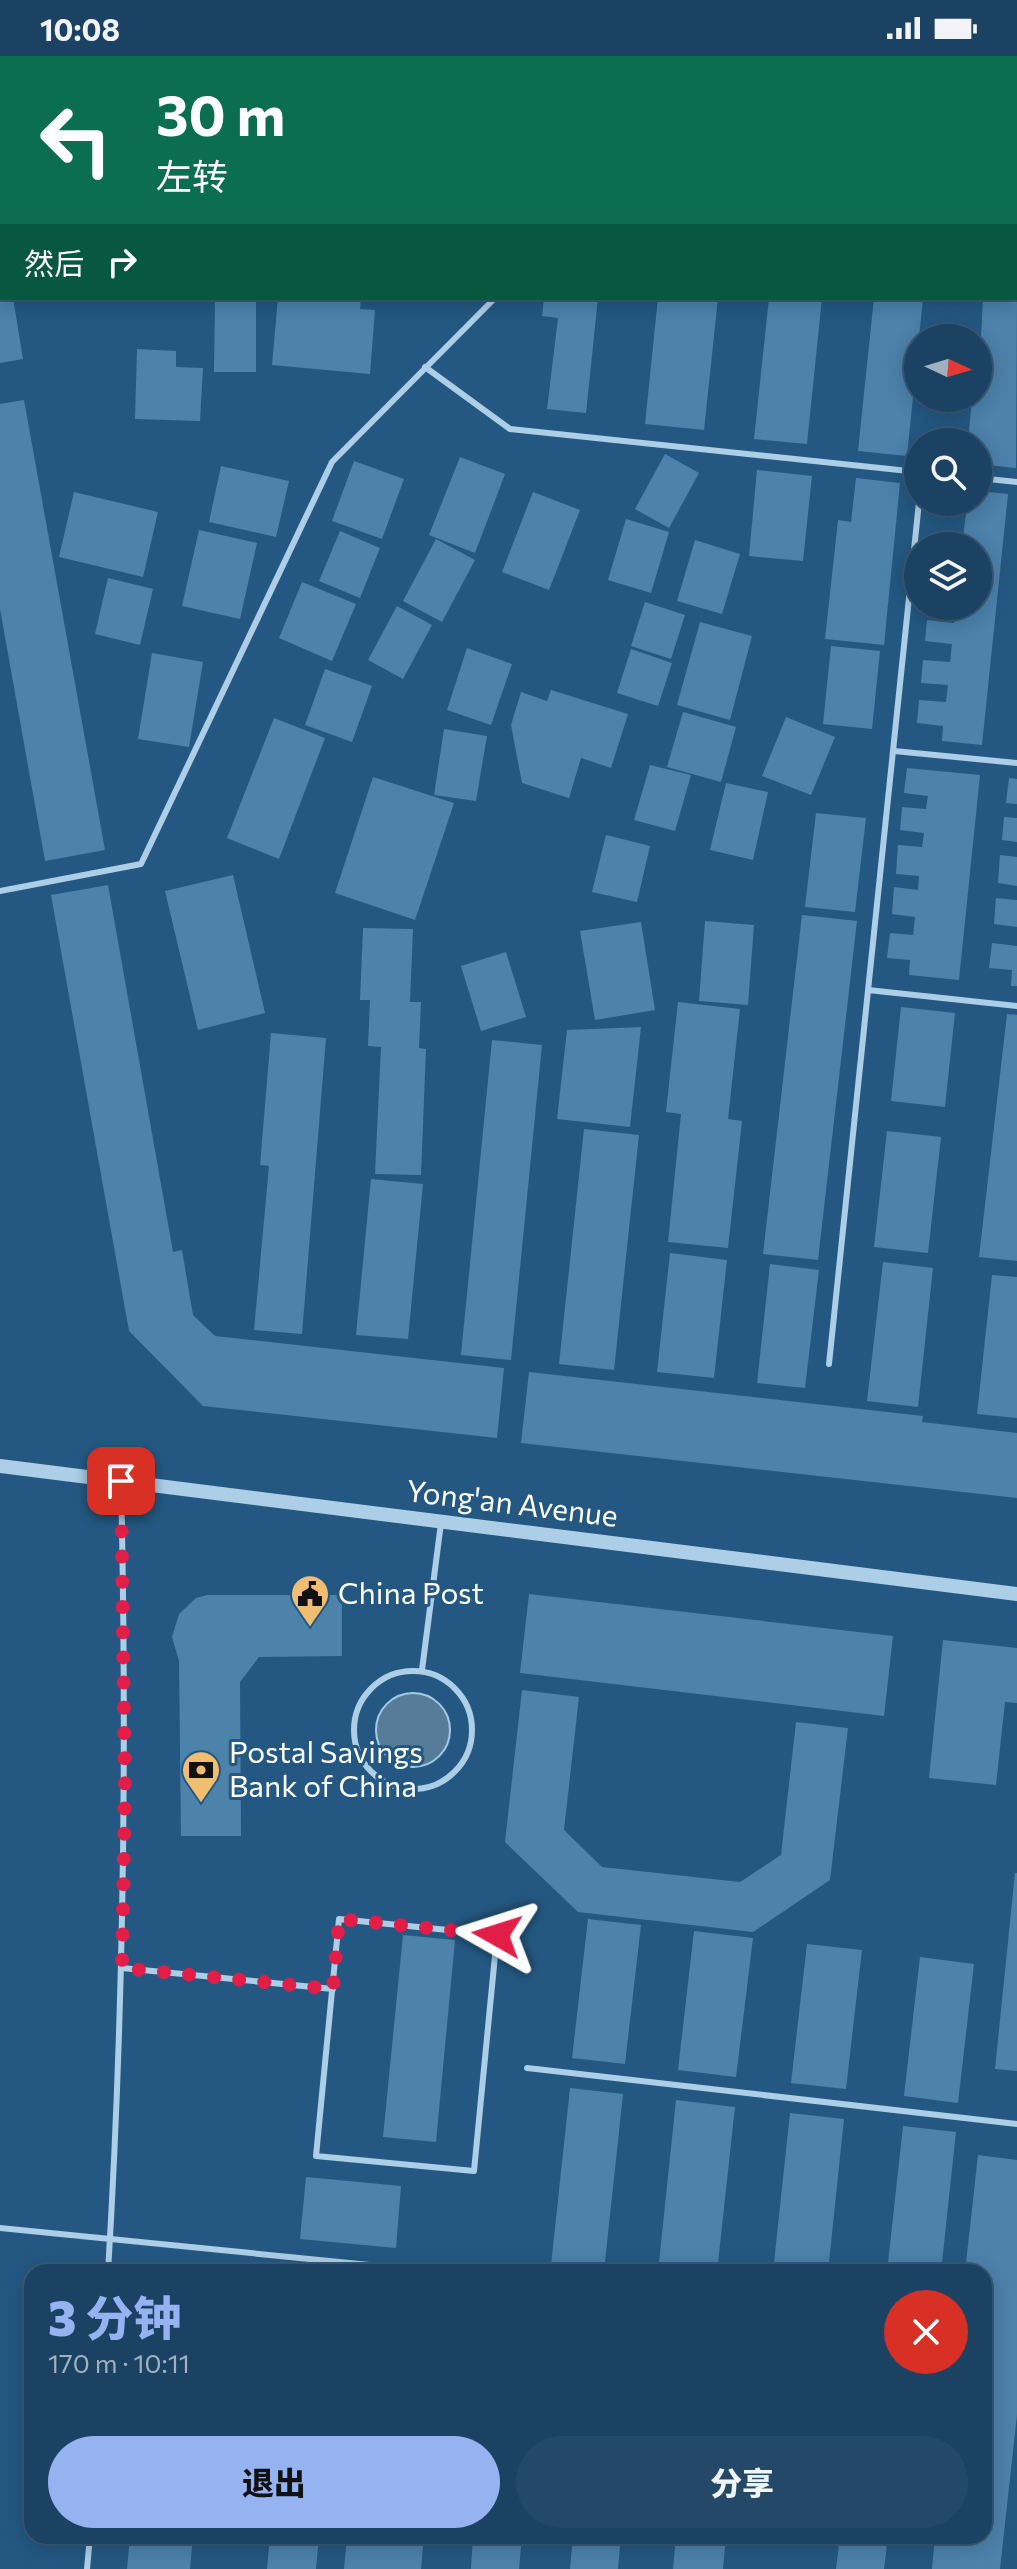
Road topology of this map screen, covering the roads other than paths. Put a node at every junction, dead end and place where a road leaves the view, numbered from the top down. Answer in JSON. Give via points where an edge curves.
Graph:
{"nodes":[{"id":1,"x":493,"y":300,"type":"edge"},
{"id":2,"x":425,"y":367,"type":"junction"},
{"id":3,"x":904,"y":471,"type":"edge"},
{"id":4,"x":992,"y":479,"type":"edge"},
{"id":5,"x":1017,"y":482,"type":"edge"},
{"id":6,"x":918,"y":516,"type":"edge"},
{"id":7,"x":894,"y":751,"type":"junction"},
{"id":8,"x":1017,"y":763,"type":"edge"},
{"id":9,"x":0,"y":891,"type":"edge"},
{"id":10,"x":868,"y":990,"type":"junction"},
{"id":11,"x":1017,"y":1006,"type":"edge"},
{"id":12,"x":829,"y":1364,"type":"dead end"},
{"id":13,"x":0,"y":1466,"type":"edge"},
{"id":14,"x":121,"y":1481,"type":"junction"},
{"id":15,"x":441,"y":1521,"type":"junction"},
{"id":16,"x":1017,"y":1594,"type":"edge"},
{"id":17,"x":422,"y":1670,"type":"junction"},
{"id":18,"x":122,"y":1968,"type":"junction"},
{"id":19,"x":333,"y":1989,"type":"junction"},
{"id":20,"x":527,"y":2068,"type":"dead end"},
{"id":21,"x":1017,"y":2124,"type":"edge"},
{"id":22,"x":0,"y":2228,"type":"edge"},
{"id":23,"x":110,"y":2239,"type":"junction"},
{"id":24,"x":108,"y":2264,"type":"edge"},
{"id":25,"x":360,"y":2264,"type":"edge"},
{"id":26,"x":89,"y":2544,"type":"edge"},
{"id":27,"x":87,"y":2569,"type":"edge"}],
"edges":[{"from":1,"to":2,"type":"lane"},
{"from":2,"to":3,"type":"lane","via":[[510,429]]},
{"from":2,"to":9,"type":"lane","via":[[332,462],[141,864]]},
{"from":4,"to":5,"type":"lane"},
{"from":6,"to":7,"type":"lane"},
{"from":7,"to":8,"type":"lane"},
{"from":7,"to":10,"type":"lane"},
{"from":10,"to":11,"type":"lane"},
{"from":10,"to":12,"type":"lane"},
{"from":13,"to":14,"type":"street","name":"Yong'an Avenue"},
{"from":14,"to":15,"type":"street","name":"Yong'an Avenue"},
{"from":14,"to":18,"type":"lane"},
{"from":15,"to":16,"type":"street","name":"Yong'an Avenue"},
{"from":15,"to":17,"type":"lane"},
{"from":17,"to":17,"type":"lane","via":[[445,1679],[462,1696],[472,1719],[471,1743],[464,1759],[439,1783],[422,1789],[398,1787],[375,1775],[359,1755],[354,1730],[359,1705],[374,1684],[396,1672]]},
{"from":18,"to":19,"type":"lane"},
{"from":18,"to":23,"type":"lane"},
{"from":19,"to":19,"type":"lane","via":[[316,2156],[474,2171],[497,1935],[339,1919]]},
{"from":20,"to":21,"type":"lane"},
{"from":22,"to":23,"type":"lane"},
{"from":23,"to":24,"type":"lane"},
{"from":23,"to":25,"type":"lane"},
{"from":26,"to":27,"type":"lane"}]}
